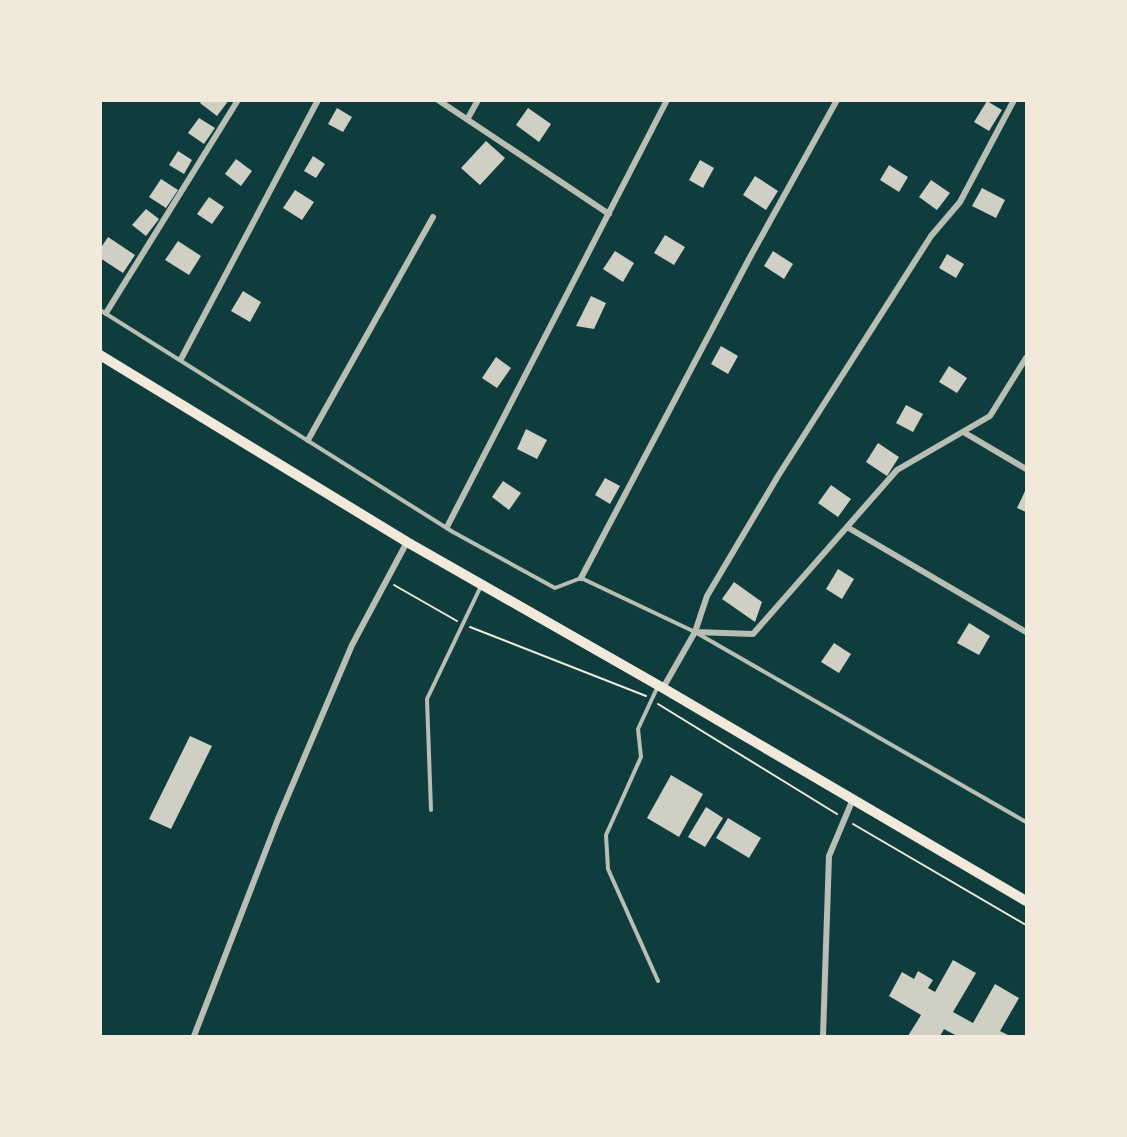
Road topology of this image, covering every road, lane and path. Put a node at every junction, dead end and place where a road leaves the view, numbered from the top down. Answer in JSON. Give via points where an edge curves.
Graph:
{"nodes":[{"id":1,"x":238,"y":100,"type":"edge"},
{"id":2,"x":318,"y":100,"type":"edge"},
{"id":3,"x":438,"y":100,"type":"edge"},
{"id":4,"x":478,"y":100,"type":"edge"},
{"id":5,"x":667,"y":100,"type":"edge"},
{"id":6,"x":837,"y":100,"type":"edge"},
{"id":7,"x":1013,"y":101,"type":"edge"},
{"id":8,"x":468,"y":118,"type":"junction"},
{"id":9,"x":609,"y":214,"type":"junction"},
{"id":10,"x":433,"y":217,"type":"dead end"},
{"id":11,"x":103,"y":311,"type":"edge"},
{"id":12,"x":100,"y":355,"type":"edge"},
{"id":13,"x":1026,"y":358,"type":"edge"},
{"id":14,"x":181,"y":359,"type":"junction"},
{"id":15,"x":965,"y":433,"type":"junction"},
{"id":16,"x":308,"y":440,"type":"junction"},
{"id":17,"x":1026,"y":469,"type":"edge"},
{"id":18,"x":447,"y":527,"type":"junction"},
{"id":19,"x":848,"y":527,"type":"junction"},
{"id":20,"x":406,"y":542,"type":"junction"},
{"id":21,"x":581,"y":578,"type":"junction"},
{"id":22,"x":384,"y":580,"type":"junction"},
{"id":23,"x":481,"y":585,"type":"junction"},
{"id":24,"x":462,"y":624,"type":"junction"},
{"id":25,"x":695,"y":632,"type":"junction"},
{"id":26,"x":1026,"y":632,"type":"edge"},
{"id":27,"x":661,"y":687,"type":"junction"},
{"id":28,"x":652,"y":700,"type":"junction"},
{"id":29,"x":853,"y":799,"type":"junction"},
{"id":30,"x":431,"y":810,"type":"dead end"},
{"id":31,"x":844,"y":819,"type":"junction"},
{"id":32,"x":1026,"y":822,"type":"edge"},
{"id":33,"x":1026,"y":901,"type":"edge"},
{"id":34,"x":1026,"y":925,"type":"edge"},
{"id":35,"x":658,"y":981,"type":"dead end"},
{"id":36,"x":194,"y":1036,"type":"edge"},
{"id":37,"x":823,"y":1036,"type":"edge"}],
"edges":[{"from":1,"to":11,"type":"street"},
{"from":2,"to":14,"type":"street"},
{"from":3,"to":8,"type":"street"},
{"from":4,"to":8,"type":"street"},
{"from":5,"to":9,"type":"street"},
{"from":6,"to":21,"type":"street"},
{"from":7,"to":25,"type":"street","via":[[960,201],[931,236],[778,476],[707,596]]},
{"from":8,"to":9,"type":"street"},
{"from":9,"to":18,"type":"street"},
{"from":10,"to":16,"type":"street"},
{"from":11,"to":14,"type":"lane"},
{"from":12,"to":20,"type":"main road"},
{"from":13,"to":15,"type":"street","via":[[990,416]]},
{"from":14,"to":16,"type":"lane"},
{"from":15,"to":17,"type":"street"},
{"from":15,"to":19,"type":"street","via":[[897,470]]},
{"from":16,"to":18,"type":"lane"},
{"from":18,"to":21,"type":"lane","via":[[555,588]]},
{"from":19,"to":25,"type":"street","via":[[753,634]]},
{"from":19,"to":26,"type":"street"},
{"from":20,"to":22,"type":"street"},
{"from":20,"to":23,"type":"main road"},
{"from":21,"to":25,"type":"lane"},
{"from":22,"to":24,"type":"path"},
{"from":22,"to":36,"type":"street","via":[[278,819]]},
{"from":23,"to":24,"type":"lane"},
{"from":23,"to":27,"type":"main road"},
{"from":24,"to":28,"type":"path"},
{"from":24,"to":30,"type":"lane","via":[[427,699]]},
{"from":25,"to":27,"type":"street"},
{"from":25,"to":32,"type":"lane"},
{"from":27,"to":28,"type":"lane"},
{"from":27,"to":29,"type":"main road"},
{"from":28,"to":31,"type":"path"},
{"from":28,"to":35,"type":"lane","via":[[638,729],[641,757],[606,836],[608,869]]},
{"from":29,"to":31,"type":"street"},
{"from":29,"to":33,"type":"main road"},
{"from":31,"to":34,"type":"path"},
{"from":31,"to":37,"type":"street","via":[[829,856]]}]}
